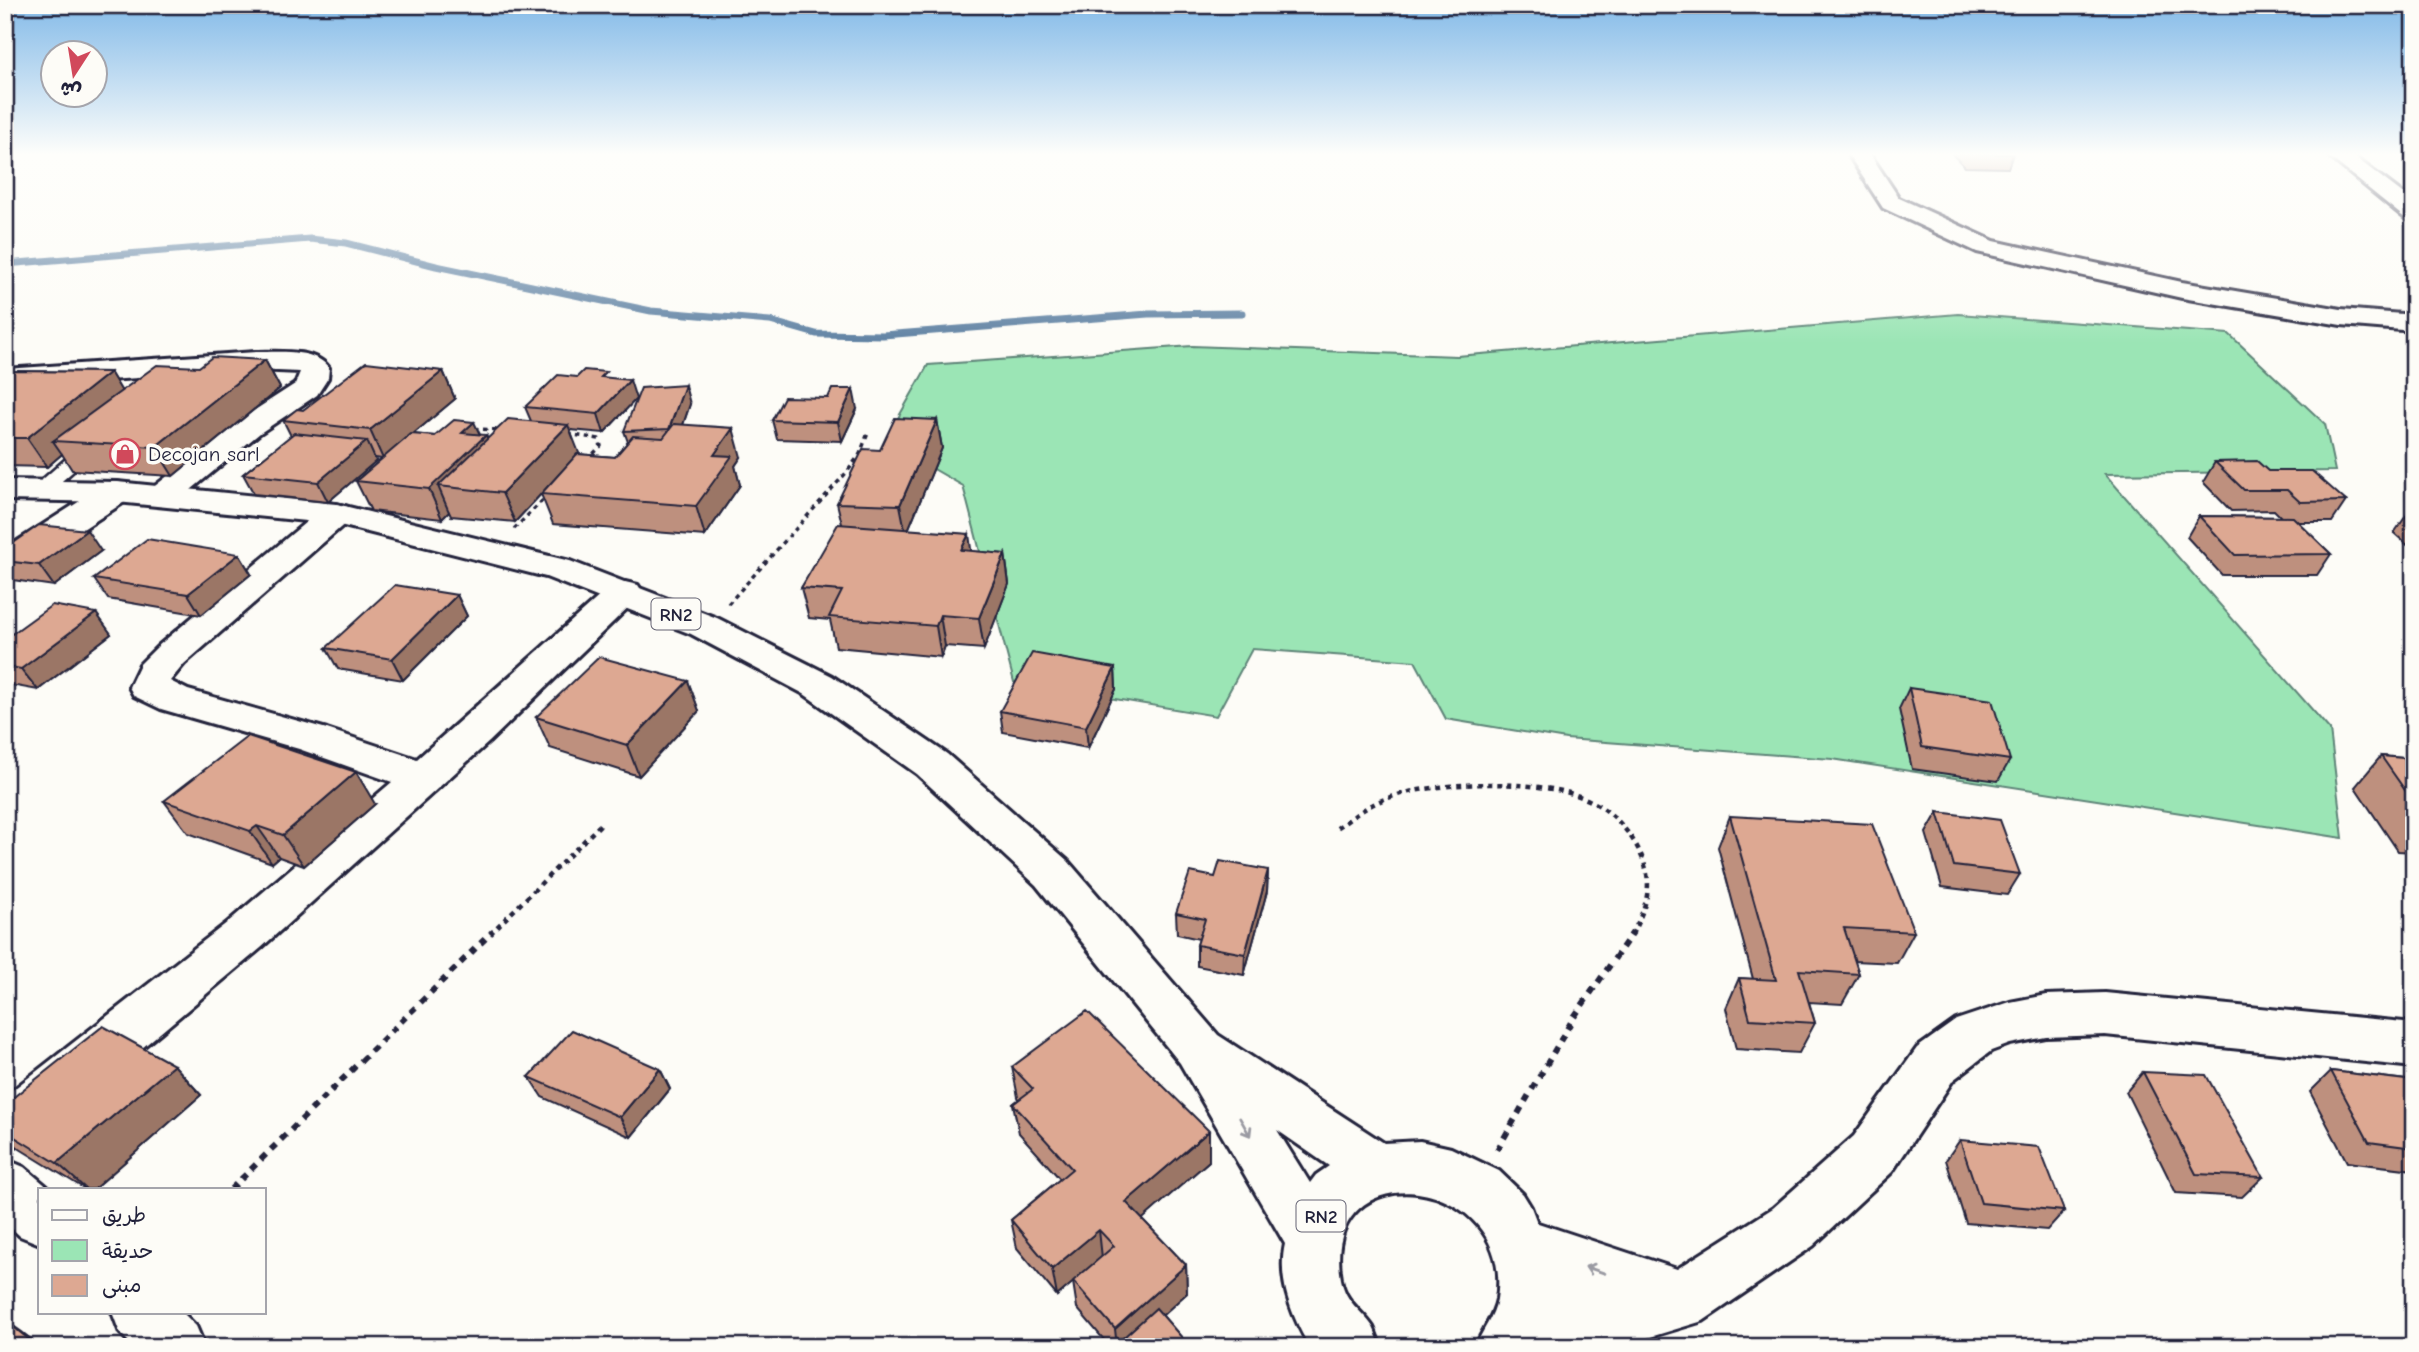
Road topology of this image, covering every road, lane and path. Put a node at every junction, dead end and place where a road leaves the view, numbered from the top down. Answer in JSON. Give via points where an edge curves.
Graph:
{"nodes":[{"id":1,"x":1918,"y":217,"type":"edge"},
{"id":2,"x":2414,"y":323,"type":"edge"},
{"id":3,"x":183,"y":367,"type":"junction"},
{"id":4,"x":5,"y":378,"type":"edge"},
{"id":5,"x":159,"y":386,"type":"edge"},
{"id":6,"x":464,"y":430,"type":"edge"},
{"id":7,"x":502,"y":430,"type":"edge"},
{"id":8,"x":565,"y":433,"type":"edge"},
{"id":9,"x":868,"y":433,"type":"dead end"},
{"id":10,"x":102,"y":437,"type":"edge"},
{"id":11,"x":584,"y":462,"type":"edge"},
{"id":12,"x":23,"y":490,"type":"edge"},
{"id":13,"x":117,"y":492,"type":"junction"},
{"id":14,"x":548,"y":495,"type":"edge"},
{"id":15,"x":163,"y":496,"type":"junction"},
{"id":16,"x":336,"y":514,"type":"junction"},
{"id":17,"x":490,"y":553,"type":"junction"},
{"id":18,"x":5,"y":564,"type":"edge"},
{"id":19,"x":625,"y":593,"type":"junction"},
{"id":20,"x":705,"y":626,"type":"junction"},
{"id":21,"x":423,"y":777,"type":"junction"},
{"id":22,"x":602,"y":823,"type":"dead end"},
{"id":23,"x":1337,"y":828,"type":"dead end"},
{"id":24,"x":2413,"y":1046,"type":"edge"},
{"id":25,"x":1198,"y":1047,"type":"junction"},
{"id":26,"x":5,"y":1128,"type":"edge"},
{"id":27,"x":1376,"y":1168,"type":"junction"},
{"id":28,"x":5,"y":1185,"type":"edge"},
{"id":29,"x":232,"y":1188,"type":"edge"},
{"id":30,"x":1476,"y":1188,"type":"junction"},
{"id":31,"x":38,"y":1215,"type":"edge"},
{"id":32,"x":1312,"y":1237,"type":"junction"},
{"id":33,"x":1520,"y":1245,"type":"junction"},
{"id":34,"x":1682,"y":1300,"type":"junction"},
{"id":35,"x":143,"y":1314,"type":"edge"},
{"id":36,"x":1511,"y":1338,"type":"edge"},
{"id":37,"x":175,"y":1347,"type":"edge"},
{"id":38,"x":1351,"y":1347,"type":"edge"}],
"edges":[{"from":1,"to":2,"type":"street","via":[[2003,252],[2273,306]]},
{"from":3,"to":4,"type":"street"},
{"from":3,"to":5,"type":"lane"},
{"from":3,"to":15,"type":"street","via":[[256,360],[308,363],[315,368],[307,388],[249,427]]},
{"from":6,"to":7,"type":"path"},
{"from":8,"to":11,"type":"path","via":[[599,439],[601,446]]},
{"from":9,"to":20,"type":"path","via":[[847,472]]},
{"from":10,"to":12,"type":"lane"},
{"from":12,"to":13,"type":"street","number":"RN2"},
{"from":13,"to":15,"type":"street","number":"RN2"},
{"from":13,"to":18,"type":"street"},
{"from":14,"to":17,"type":"path"},
{"from":15,"to":16,"type":"street","number":"RN2"},
{"from":16,"to":17,"type":"street","number":"RN2"},
{"from":16,"to":21,"type":"street","via":[[171,655],[148,687],[175,700],[313,739]]},
{"from":17,"to":19,"type":"street","number":"RN2","via":[[558,569]]},
{"from":19,"to":20,"type":"street","number":"RN2"},
{"from":19,"to":21,"type":"street"},
{"from":20,"to":25,"type":"street","number":"RN2","via":[[818,685],[932,764],[1052,873]]},
{"from":21,"to":26,"type":"street","via":[[188,984]]},
{"from":22,"to":29,"type":"path"},
{"from":23,"to":30,"type":"path","via":[[1361,810],[1395,795],[1488,785],[1559,789],[1593,801],[1618,820],[1634,840],[1648,873],[1641,917],[1574,1016]]},
{"from":24,"to":34,"type":"street","via":[[2105,1014],[2046,1016],[1974,1035],[1935,1064],[1873,1154],[1793,1227]]},
{"from":25,"to":27,"type":"street","number":"RN2"},
{"from":25,"to":32,"type":"street","number":"RN2","one_way":true},
{"from":27,"to":30,"type":"street","number":"RN2","via":[[1410,1164],[1444,1171]]},
{"from":27,"to":32,"type":"street","number":"RN2","via":[[1347,1182],[1332,1198]]},
{"from":28,"to":31,"type":"street"},
{"from":30,"to":33,"type":"street","number":"RN2","via":[[1503,1212]]},
{"from":32,"to":38,"type":"street","number":"RN2","via":[[1310,1272],[1320,1306]]},
{"from":34,"to":33,"type":"street","one_way":true},
{"from":33,"to":36,"type":"street","number":"RN2","via":[[1528,1280]]},
{"from":34,"to":36,"type":"street"},
{"from":35,"to":37,"type":"street"}]}
